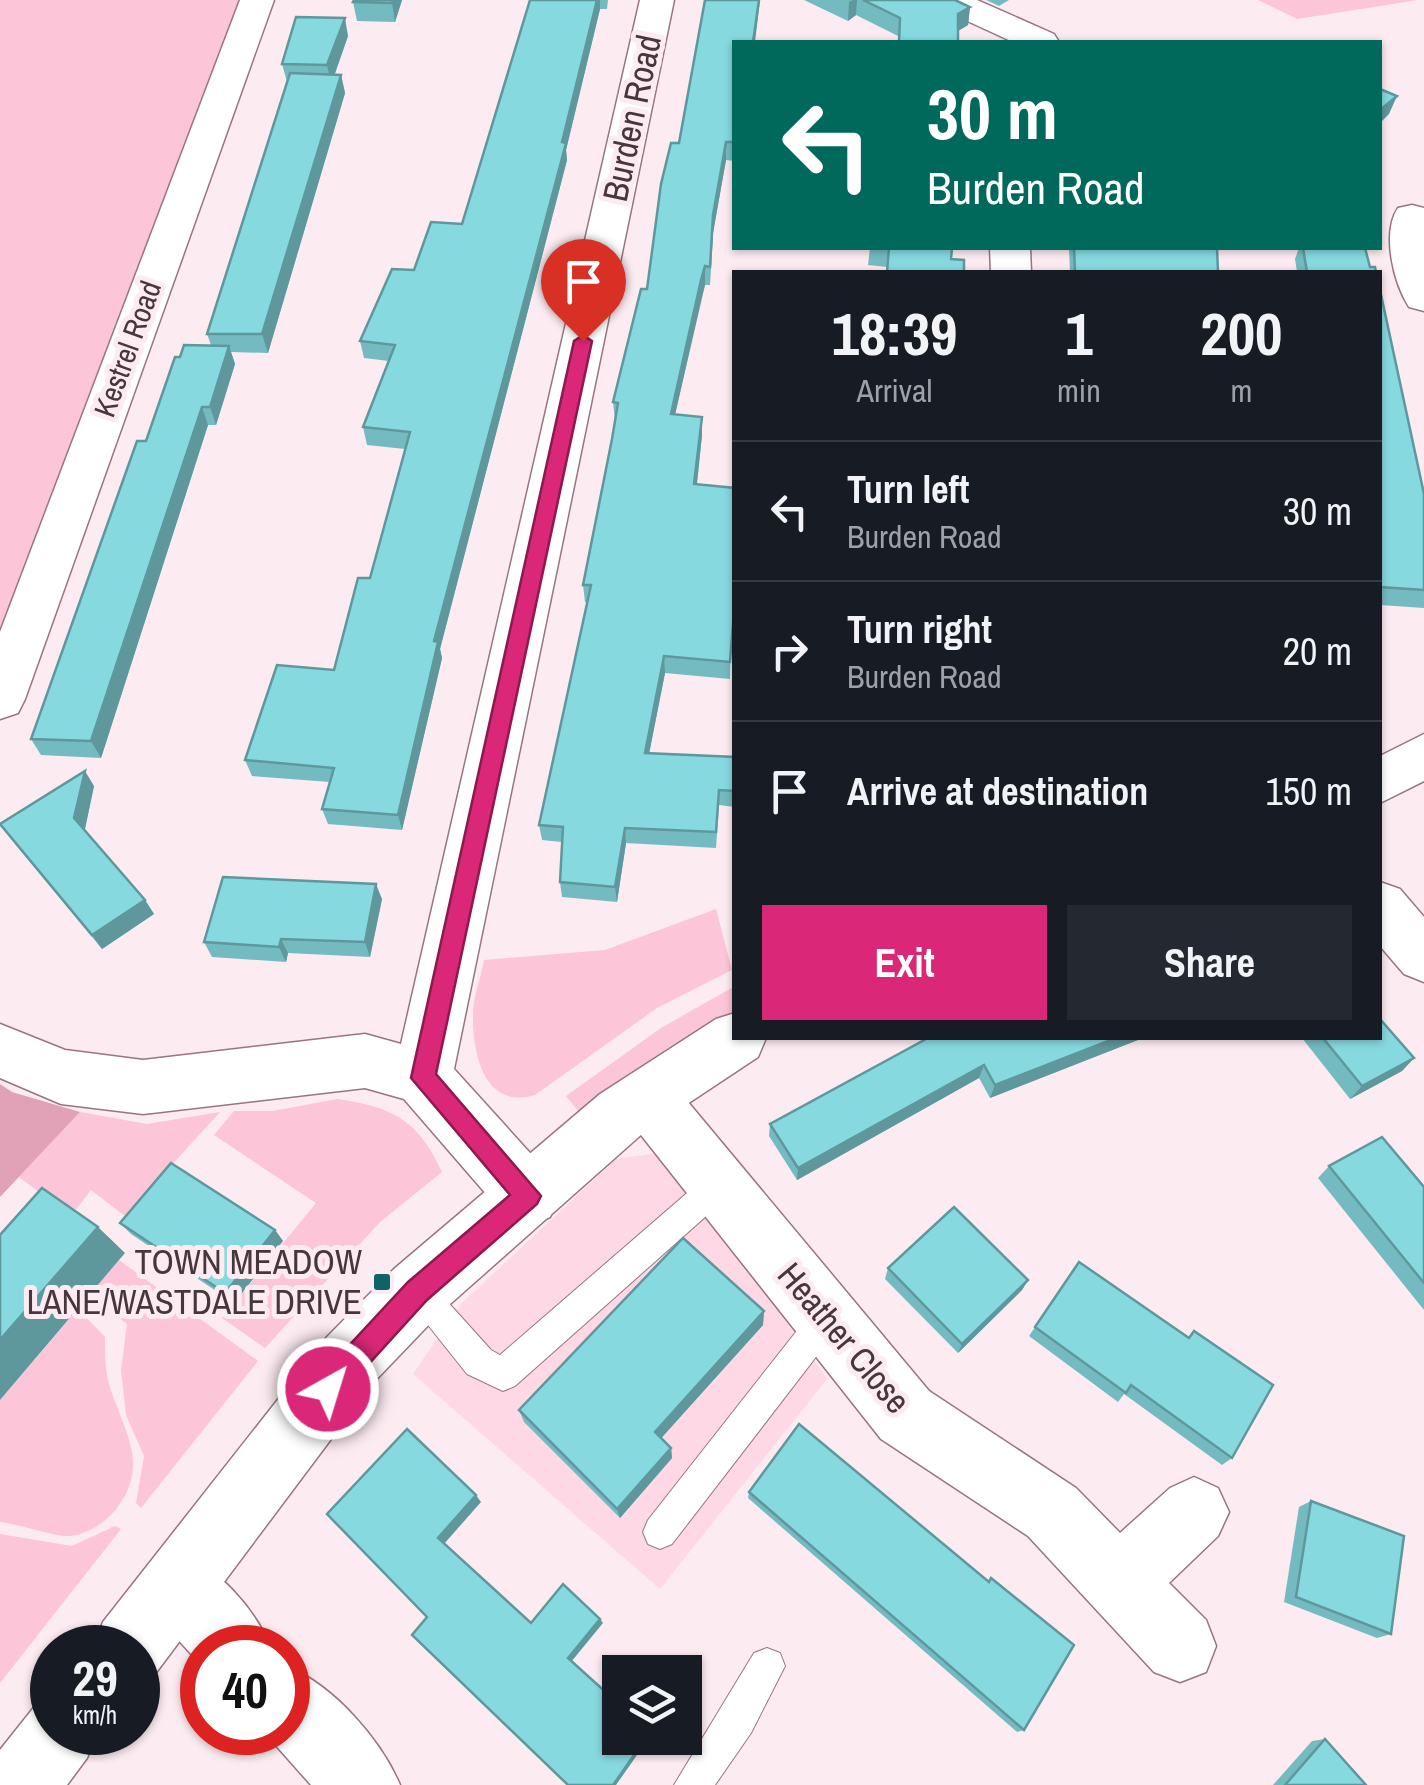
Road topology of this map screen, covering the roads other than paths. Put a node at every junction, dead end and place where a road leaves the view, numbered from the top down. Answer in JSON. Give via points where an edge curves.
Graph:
{"nodes":[{"id":1,"x":257,"y":0,"type":"edge"},
{"id":2,"x":658,"y":0,"type":"edge"},
{"id":3,"x":949,"y":0,"type":"edge"},
{"id":4,"x":1020,"y":38,"type":"edge"},
{"id":5,"x":1405,"y":214,"type":"edge"},
{"id":6,"x":1424,"y":298,"type":"edge"},
{"id":7,"x":0,"y":699,"type":"edge"},
{"id":8,"x":1424,"y":755,"type":"edge"},
{"id":9,"x":1382,"y":781,"type":"edge"},
{"id":10,"x":1382,"y":908,"type":"edge"},
{"id":11,"x":1424,"y":957,"type":"edge"},
{"id":12,"x":733,"y":1040,"type":"edge"},
{"id":13,"x":0,"y":1050,"type":"edge"},
{"id":14,"x":423,"y":1078,"type":"junction"},
{"id":15,"x":647,"y":1097,"type":"junction"},
{"id":16,"x":720,"y":1184,"type":"junction"},
{"id":17,"x":528,"y":1196,"type":"junction"},
{"id":18,"x":417,"y":1291,"type":"junction"},
{"id":19,"x":826,"y":1320,"type":"junction"},
{"id":20,"x":1194,"y":1512,"type":"dead end"},
{"id":21,"x":660,"y":1532,"type":"dead end"},
{"id":22,"x":1119,"y":1582,"type":"junction"},
{"id":23,"x":177,"y":1586,"type":"junction"},
{"id":24,"x":146,"y":1625,"type":"edge"},
{"id":25,"x":213,"y":1625,"type":"edge"},
{"id":26,"x":1180,"y":1646,"type":"dead end"},
{"id":27,"x":767,"y":1666,"type":"dead end"},
{"id":28,"x":310,"y":1728,"type":"edge"},
{"id":29,"x":44,"y":1755,"type":"edge"},
{"id":30,"x":20,"y":1785,"type":"edge"},
{"id":31,"x":362,"y":1785,"type":"edge"},
{"id":32,"x":693,"y":1785,"type":"edge"}],
"edges":[{"from":1,"to":7,"type":"street","name":"Kestrel Road"},
{"from":2,"to":14,"type":"street","name":"Burden Road"},
{"from":3,"to":4,"type":"street"},
{"from":5,"to":6,"type":"street"},
{"from":8,"to":9,"type":"street"},
{"from":10,"to":11,"type":"street"},
{"from":12,"to":15,"type":"street"},
{"from":13,"to":14,"type":"street","via":[[61,1077],[143,1087],[365,1061]]},
{"from":14,"to":17,"type":"street"},
{"from":15,"to":16,"type":"street","name":"Heather Close"},
{"from":15,"to":17,"type":"street"},
{"from":16,"to":18,"type":"lane","via":[[504,1374],[479,1362]]},
{"from":16,"to":19,"type":"street","name":"Heather Close"},
{"from":17,"to":18,"type":"street"},
{"from":18,"to":23,"type":"street","via":[[350,1360]]},
{"from":19,"to":21,"type":"lane"},
{"from":19,"to":22,"type":"street","name":"Heather Close","via":[[905,1415],[1052,1512]]},
{"from":20,"to":22,"type":"street"},
{"from":22,"to":26,"type":"street","name":"Heather Close"},
{"from":23,"to":24,"type":"street"},
{"from":23,"to":25,"type":"street"},
{"from":27,"to":32,"type":"lane"},
{"from":28,"to":31,"type":"street"},
{"from":29,"to":30,"type":"street"}]}
